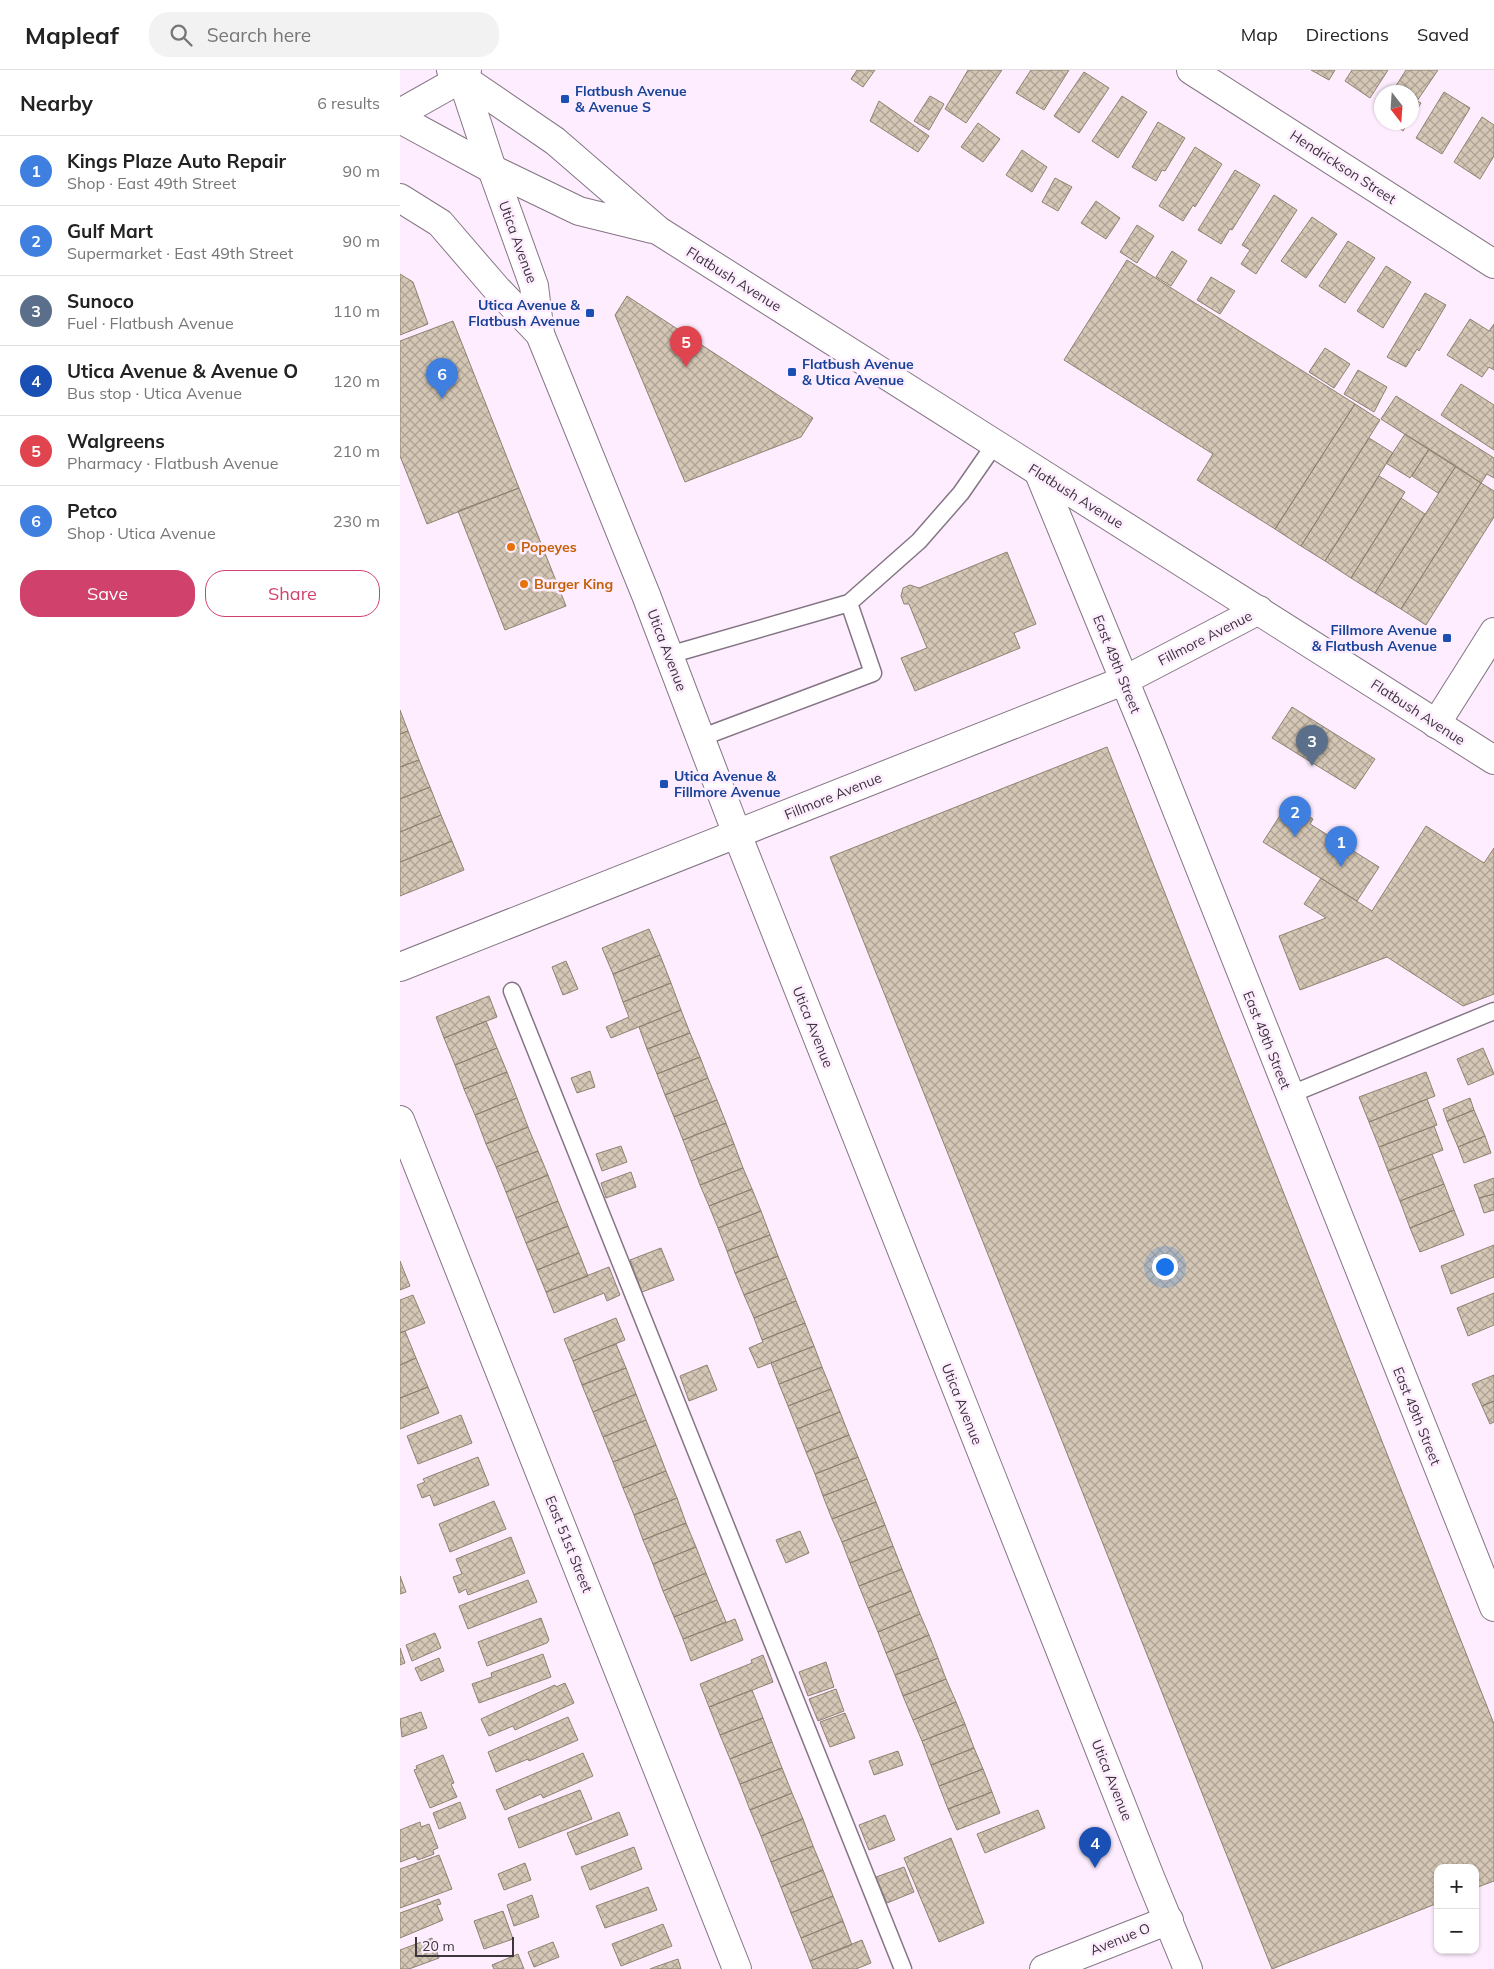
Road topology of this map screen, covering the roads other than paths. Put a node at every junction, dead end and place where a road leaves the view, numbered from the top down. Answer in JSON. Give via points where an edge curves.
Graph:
{"nodes":[{"id":1,"x":1191,"y":70,"type":"edge"},
{"id":2,"x":460,"y":73,"type":"edge"},
{"id":3,"x":400,"y":113,"type":"edge"},
{"id":4,"x":400,"y":119,"type":"edge"},
{"id":5,"x":492,"y":169,"type":"junction"},
{"id":6,"x":400,"y":198,"type":"edge"},
{"id":7,"x":659,"y":231,"type":"junction"},
{"id":8,"x":1494,"y":264,"type":"edge"},
{"id":9,"x":540,"y":334,"type":"junction"},
{"id":10,"x":995,"y":444,"type":"junction"},
{"id":11,"x":1039,"y":473,"type":"junction"},
{"id":12,"x":850,"y":603,"type":"junction"},
{"id":13,"x":1259,"y":610,"type":"junction"},
{"id":14,"x":1494,"y":632,"type":"edge"},
{"id":15,"x":669,"y":655,"type":"junction"},
{"id":16,"x":1123,"y":681,"type":"junction"},
{"id":17,"x":1436,"y":724,"type":"junction"},
{"id":18,"x":700,"y":738,"type":"junction"},
{"id":19,"x":1494,"y":760,"type":"edge"},
{"id":20,"x":737,"y":834,"type":"junction"},
{"id":21,"x":400,"y":968,"type":"edge"},
{"id":22,"x":512,"y":991,"type":"dead end"},
{"id":23,"x":1494,"y":1011,"type":"edge"},
{"id":24,"x":1289,"y":1095,"type":"junction"},
{"id":25,"x":400,"y":1120,"type":"edge"},
{"id":26,"x":1494,"y":1607,"type":"edge"},
{"id":27,"x":1168,"y":1920,"type":"junction"},
{"id":28,"x":1057,"y":1967,"type":"edge"},
{"id":29,"x":737,"y":1969,"type":"edge"},
{"id":30,"x":903,"y":1969,"type":"edge"},
{"id":31,"x":1188,"y":1969,"type":"edge"}],
"edges":[{"from":1,"to":8,"type":"main road","name":"Hendrickson Street"},
{"from":2,"to":3,"type":"main road"},
{"from":2,"to":5,"type":"main road","name":"Utica Avenue"},
{"from":2,"to":7,"type":"main road","name":"Flatbush Avenue","via":[[555,141]]},
{"from":4,"to":5,"type":"main road","name":"Flatbush Avenue"},
{"from":5,"to":7,"type":"main road","name":"Flatbush Avenue","via":[[579,211]]},
{"from":5,"to":9,"type":"main road","name":"Utica Avenue","via":[[534,286]]},
{"from":6,"to":9,"type":"main road","via":[[440,223]]},
{"from":7,"to":10,"type":"main road","name":"Flatbush Avenue"},
{"from":9,"to":15,"type":"main road","name":"Utica Avenue"},
{"from":10,"to":11,"type":"main road","name":"Flatbush Avenue"},
{"from":10,"to":12,"type":"lane","via":[[961,493],[920,541]]},
{"from":11,"to":13,"type":"main road","name":"Flatbush Avenue"},
{"from":11,"to":16,"type":"main road","name":"East 49th Street"},
{"from":12,"to":15,"type":"lane"},
{"from":12,"to":18,"type":"lane","via":[[873,673]]},
{"from":13,"to":16,"type":"main road","name":"Fillmore Avenue"},
{"from":13,"to":17,"type":"main road","name":"Flatbush Avenue"},
{"from":14,"to":17,"type":"main road"},
{"from":15,"to":18,"type":"main road","name":"Utica Avenue"},
{"from":16,"to":20,"type":"main road","name":"Fillmore Avenue"},
{"from":16,"to":24,"type":"main road","name":"East 49th Street"},
{"from":17,"to":19,"type":"main road","name":"Flatbush Avenue"},
{"from":18,"to":20,"type":"main road","name":"Utica Avenue"},
{"from":20,"to":21,"type":"main road","name":"Fillmore Avenue"},
{"from":20,"to":27,"type":"main road","name":"Utica Avenue"},
{"from":22,"to":30,"type":"lane"},
{"from":23,"to":24,"type":"lane"},
{"from":24,"to":26,"type":"main road","name":"East 49th Street"},
{"from":25,"to":29,"type":"main road","name":"East 51st Street"},
{"from":27,"to":28,"type":"main road","name":"Avenue O"},
{"from":27,"to":31,"type":"main road","name":"Utica Avenue"}]}
